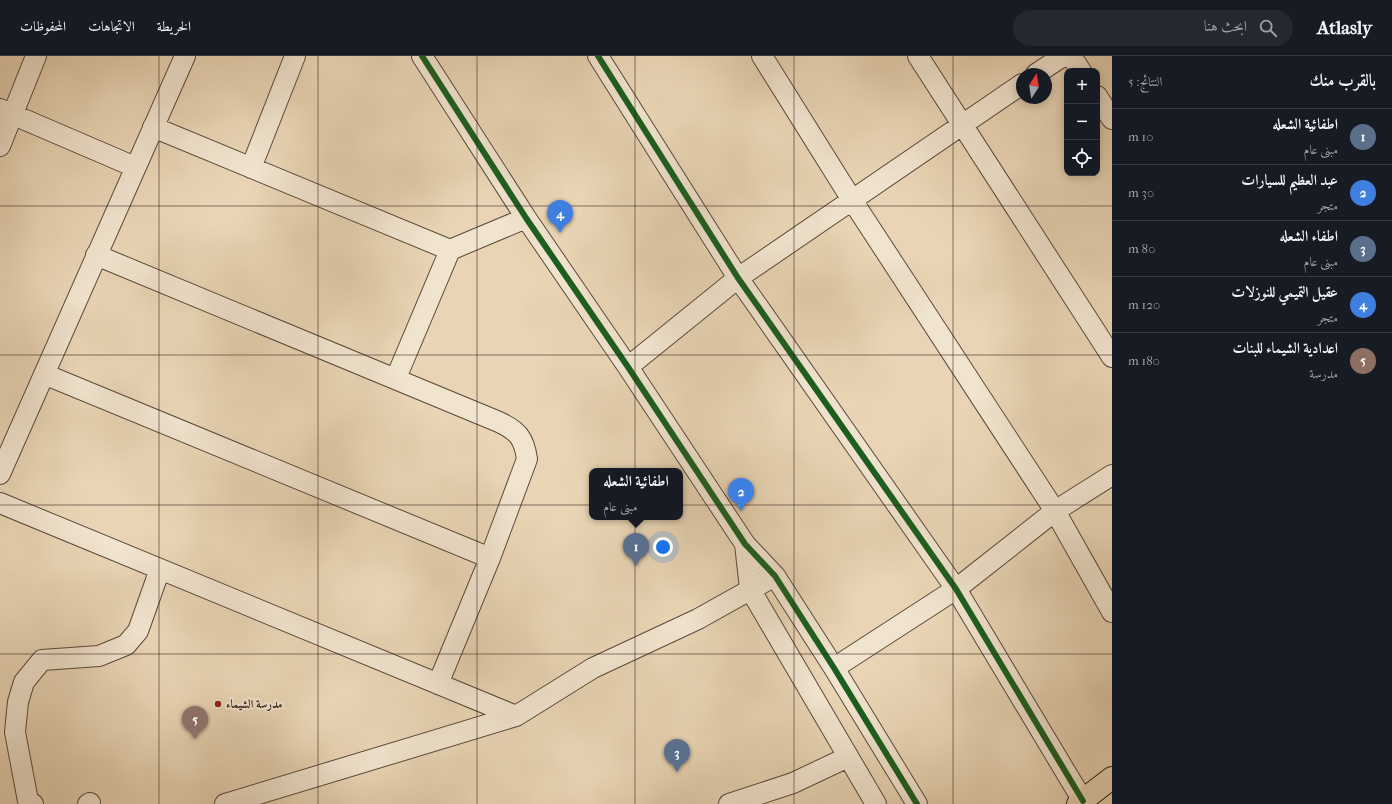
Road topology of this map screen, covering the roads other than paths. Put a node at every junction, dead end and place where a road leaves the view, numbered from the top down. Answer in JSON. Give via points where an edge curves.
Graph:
{"nodes":[{"id":1,"x":36,"y":56,"type":"edge"},
{"id":2,"x":185,"y":56,"type":"edge"},
{"id":3,"x":295,"y":56,"type":"edge"},
{"id":4,"x":422,"y":56,"type":"edge"},
{"id":5,"x":598,"y":56,"type":"edge"},
{"id":6,"x":762,"y":56,"type":"edge"},
{"id":7,"x":918,"y":56,"type":"edge"},
{"id":8,"x":1063,"y":56,"type":"edge"},
{"id":9,"x":1071,"y":56,"type":"edge"},
{"id":10,"x":1045,"y":68,"type":"edge"},
{"id":11,"x":1079,"y":68,"type":"edge"},
{"id":12,"x":1016,"y":88,"type":"edge"},
{"id":13,"x":1100,"y":101,"type":"edge"},
{"id":14,"x":7,"y":112,"type":"edge"},
{"id":15,"x":1112,"y":119,"type":"edge"},
{"id":16,"x":962,"y":125,"type":"junction"},
{"id":17,"x":153,"y":127,"type":"junction"},
{"id":18,"x":0,"y":146,"type":"edge"},
{"id":19,"x":135,"y":167,"type":"junction"},
{"id":20,"x":251,"y":168,"type":"junction"},
{"id":21,"x":852,"y":200,"type":"junction"},
{"id":22,"x":526,"y":218,"type":"junction"},
{"id":23,"x":450,"y":250,"type":"junction"},
{"id":24,"x":96,"y":255,"type":"junction"},
{"id":25,"x":738,"y":278,"type":"junction"},
{"id":26,"x":1112,"y":357,"type":"edge"},
{"id":27,"x":628,"y":367,"type":"junction"},
{"id":28,"x":44,"y":374,"type":"junction"},
{"id":29,"x":396,"y":378,"type":"junction"},
{"id":30,"x":0,"y":474,"type":"edge"},
{"id":31,"x":1112,"y":474,"type":"edge"},
{"id":32,"x":0,"y":502,"type":"edge"},
{"id":33,"x":1056,"y":511,"type":"junction"},
{"id":34,"x":745,"y":544,"type":"junction"},
{"id":35,"x":490,"y":558,"type":"junction"},
{"id":36,"x":160,"y":569,"type":"junction"},
{"id":37,"x":775,"y":576,"type":"junction"},
{"id":38,"x":750,"y":589,"type":"junction"},
{"id":39,"x":956,"y":589,"type":"junction"},
{"id":40,"x":1112,"y":612,"type":"edge"},
{"id":41,"x":834,"y":668,"type":"junction"},
{"id":42,"x":438,"y":684,"type":"junction"},
{"id":43,"x":516,"y":716,"type":"junction"},
{"id":44,"x":8,"y":731,"type":"edge"},
{"id":45,"x":848,"y":757,"type":"junction"},
{"id":46,"x":1112,"y":778,"type":"edge"},
{"id":47,"x":234,"y":802,"type":"edge"},
{"id":48,"x":1081,"y":802,"type":"edge"},
{"id":49,"x":33,"y":804,"type":"edge"},
{"id":50,"x":730,"y":804,"type":"edge"},
{"id":51,"x":876,"y":804,"type":"edge"},
{"id":52,"x":917,"y":804,"type":"edge"}],
"edges":[{"from":1,"to":14,"type":"street"},
{"from":2,"to":17,"type":"street"},
{"from":3,"to":20,"type":"street"},
{"from":4,"to":22,"type":"street"},
{"from":5,"to":25,"type":"street"},
{"from":6,"to":21,"type":"street"},
{"from":7,"to":16,"type":"street"},
{"from":8,"to":10,"type":"street"},
{"from":9,"to":11,"type":"street"},
{"from":12,"to":16,"type":"street"},
{"from":13,"to":15,"type":"street"},
{"from":14,"to":18,"type":"street"},
{"from":14,"to":19,"type":"street"},
{"from":16,"to":21,"type":"street"},
{"from":16,"to":26,"type":"street"},
{"from":17,"to":19,"type":"street"},
{"from":17,"to":20,"type":"street"},
{"from":19,"to":24,"type":"street"},
{"from":20,"to":23,"type":"street"},
{"from":21,"to":25,"type":"street"},
{"from":21,"to":33,"type":"street"},
{"from":22,"to":23,"type":"street"},
{"from":22,"to":27,"type":"street"},
{"from":23,"to":29,"type":"street"},
{"from":24,"to":28,"type":"street"},
{"from":24,"to":29,"type":"street"},
{"from":25,"to":27,"type":"street"},
{"from":25,"to":39,"type":"street"},
{"from":27,"to":34,"type":"street"},
{"from":28,"to":30,"type":"street"},
{"from":28,"to":35,"type":"street"},
{"from":29,"to":35,"type":"street","via":[[500,422],[520,436],[527,459]]},
{"from":31,"to":33,"type":"street"},
{"from":32,"to":36,"type":"street"},
{"from":33,"to":39,"type":"street"},
{"from":33,"to":40,"type":"street"},
{"from":34,"to":37,"type":"street"},
{"from":34,"to":38,"type":"street"},
{"from":35,"to":42,"type":"street"},
{"from":36,"to":42,"type":"street"},
{"from":36,"to":44,"type":"street","via":[[138,631],[126,645],[99,656],[42,660],[24,682]]},
{"from":37,"to":38,"type":"street"},
{"from":37,"to":41,"type":"street"},
{"from":38,"to":43,"type":"street","via":[[698,619],[593,668]]},
{"from":38,"to":45,"type":"street"},
{"from":39,"to":41,"type":"street"},
{"from":39,"to":48,"type":"street"},
{"from":41,"to":52,"type":"street"},
{"from":42,"to":43,"type":"street"},
{"from":43,"to":47,"type":"street"},
{"from":44,"to":49,"type":"street","via":[[28,801]]},
{"from":45,"to":50,"type":"street","via":[[793,783]]},
{"from":45,"to":51,"type":"street"},
{"from":46,"to":48,"type":"main road"}]}
